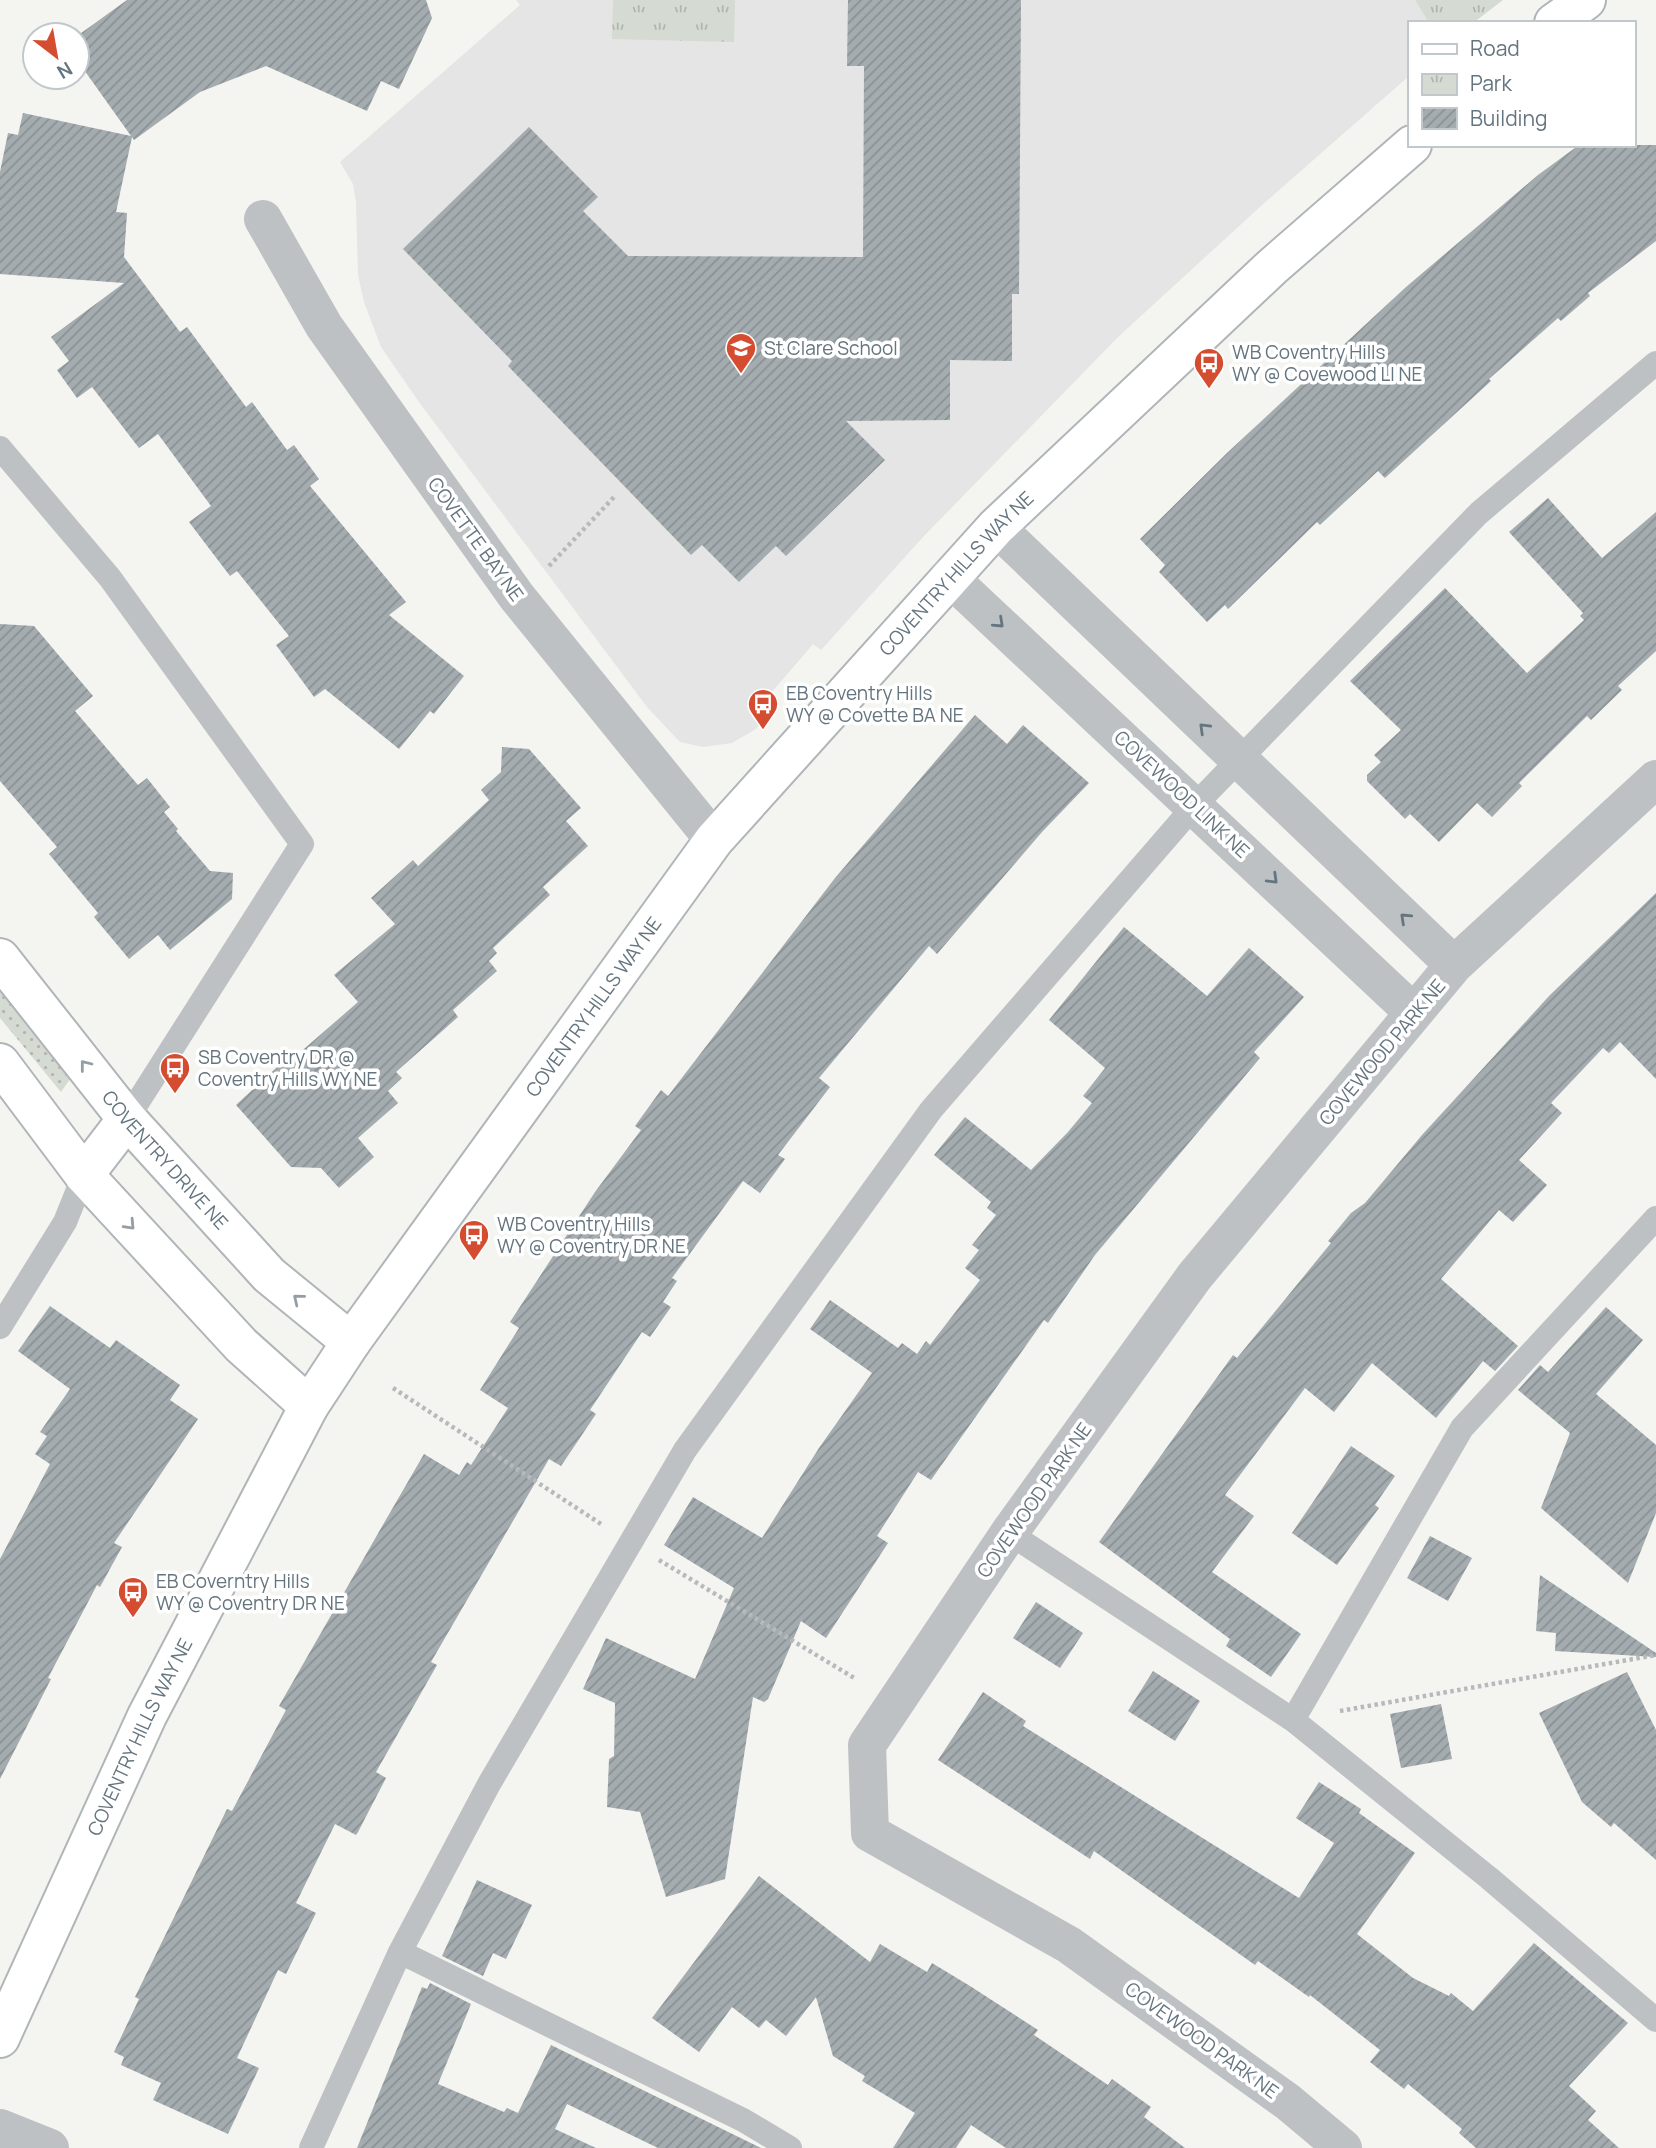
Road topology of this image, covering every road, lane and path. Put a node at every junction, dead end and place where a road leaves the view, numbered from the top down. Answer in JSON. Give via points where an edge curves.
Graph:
{"nodes":[{"id":1,"x":1586,"y":0,"type":"edge"},
{"id":2,"x":1557,"y":21,"type":"edge"},
{"id":3,"x":1410,"y":147,"type":"edge"},
{"id":4,"x":263,"y":219,"type":"dead end"},
{"id":5,"x":1656,"y":363,"type":"edge"},
{"id":6,"x":0,"y":448,"type":"edge"},
{"id":7,"x":615,"y":496,"type":"dead end"},
{"id":8,"x":996,"y":527,"type":"junction"},
{"id":9,"x":541,"y":574,"type":"dead end"},
{"id":10,"x":949,"y":577,"type":"junction"},
{"id":11,"x":1238,"y":761,"type":"junction"},
{"id":12,"x":1656,"y":779,"type":"edge"},
{"id":13,"x":1195,"y":804,"type":"junction"},
{"id":14,"x":714,"y":841,"type":"junction"},
{"id":15,"x":0,"y":958,"type":"edge"},
{"id":16,"x":1454,"y":965,"type":"junction"},
{"id":17,"x":1414,"y":1013,"type":"junction"},
{"id":18,"x":0,"y":1063,"type":"edge"},
{"id":19,"x":127,"y":1119,"type":"junction"},
{"id":20,"x":84,"y":1175,"type":"junction"},
{"id":21,"x":1656,"y":1218,"type":"edge"},
{"id":22,"x":0,"y":1327,"type":"edge"},
{"id":23,"x":351,"y":1342,"type":"junction"},
{"id":24,"x":393,"y":1388,"type":"dead end"},
{"id":25,"x":309,"y":1406,"type":"junction"},
{"id":26,"x":1009,"y":1533,"type":"junction"},
{"id":27,"x":631,"y":1543,"type":"junction"},
{"id":28,"x":1656,"y":1655,"type":"edge"},
{"id":29,"x":856,"y":1679,"type":"dead end"},
{"id":30,"x":1293,"y":1720,"type":"junction"},
{"id":31,"x":400,"y":1952,"type":"junction"},
{"id":32,"x":1656,"y":2020,"type":"edge"},
{"id":33,"x":0,"y":2038,"type":"edge"},
{"id":34,"x":0,"y":2128,"type":"edge"},
{"id":35,"x":50,"y":2148,"type":"edge"},
{"id":36,"x":311,"y":2148,"type":"edge"},
{"id":37,"x":790,"y":2148,"type":"edge"},
{"id":38,"x":1343,"y":2148,"type":"edge"}],
"edges":[{"from":1,"to":2,"type":"street"},
{"from":3,"to":8,"type":"street","name":"COVENTRY HILLS WAY NE","via":[[1272,267]]},
{"from":4,"to":14,"type":"street","name":"COVETTE BAY NE","via":[[324,326],[517,597]]},
{"from":5,"to":11,"type":"lane","via":[[1479,513]]},
{"from":6,"to":19,"type":"lane","via":[[110,578],[302,844]]},
{"from":7,"to":9,"type":"path"},
{"from":8,"to":10,"type":"street","name":"COVENTRY HILLS WAY NE"},
{"from":11,"to":8,"type":"street","one_way":true},
{"from":10,"to":13,"type":"street","name":"COVEWOOD LINK NE","one_way":true},
{"from":10,"to":14,"type":"street","name":"COVENTRY HILLS WAY NE"},
{"from":11,"to":13,"type":"lane"},
{"from":16,"to":11,"type":"street","one_way":true},
{"from":12,"to":16,"type":"street","name":"COVEWOOD PARK NE"},
{"from":13,"to":17,"type":"street","name":"COVEWOOD LINK NE","one_way":true},
{"from":13,"to":27,"type":"lane","via":[[931,1110],[685,1450]]},
{"from":14,"to":23,"type":"street","name":"COVENTRY HILLS WAY NE"},
{"from":19,"to":15,"type":"street","name":"COVENTRY DRIVE NE","one_way":true},
{"from":16,"to":17,"type":"street","name":"COVEWOOD PARK NE"},
{"from":17,"to":26,"type":"street","name":"COVEWOOD PARK NE","via":[[1194,1277]]},
{"from":18,"to":20,"type":"street"},
{"from":19,"to":20,"type":"street"},
{"from":23,"to":19,"type":"street","name":"COVENTRY DRIVE NE","one_way":true,"via":[[269,1275]]},
{"from":20,"to":22,"type":"lane","via":[[65,1222]]},
{"from":20,"to":25,"type":"street","one_way":true,"via":[[241,1345]]},
{"from":21,"to":30,"type":"lane","via":[[1462,1427]]},
{"from":23,"to":25,"type":"street","name":"COVENTRY HILLS WAY NE"},
{"from":24,"to":27,"type":"path"},
{"from":25,"to":33,"type":"street","name":"COVENTRY HILLS WAY NE","via":[[147,1716]]},
{"from":26,"to":30,"type":"lane"},
{"from":26,"to":38,"type":"street","name":"COVEWOOD PARK NE","via":[[867,1745],[870,1833],[1069,1945],[1288,2102]]},
{"from":27,"to":29,"type":"path"},
{"from":27,"to":31,"type":"lane","via":[[489,1784]]},
{"from":28,"to":30,"type":"path"},
{"from":30,"to":32,"type":"lane"},
{"from":31,"to":36,"type":"lane"},
{"from":31,"to":37,"type":"lane","via":[[743,2120]]},
{"from":34,"to":35,"type":"street"}]}
